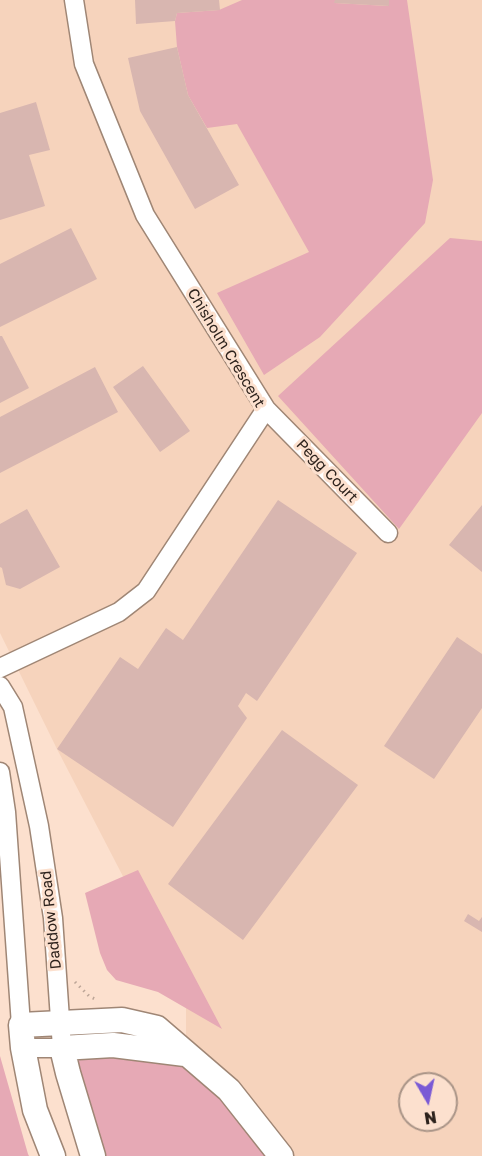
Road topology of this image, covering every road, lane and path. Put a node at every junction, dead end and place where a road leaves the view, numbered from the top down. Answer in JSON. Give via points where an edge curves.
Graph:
{"nodes":[{"id":1,"x":74,"y":0,"type":"edge"},
{"id":2,"x":266,"y":409,"type":"junction"},
{"id":3,"x":388,"y":533,"type":"dead end"},
{"id":4,"x":0,"y":668,"type":"edge"},
{"id":5,"x":0,"y":686,"type":"edge"},
{"id":6,"x":0,"y":772,"type":"edge"},
{"id":7,"x":74,"y":980,"type":"dead end"},
{"id":8,"x":99,"y":1000,"type":"dead end"},
{"id":9,"x":61,"y":1022,"type":"junction"},
{"id":10,"x":22,"y":1036,"type":"junction"},
{"id":11,"x":62,"y":1048,"type":"junction"},
{"id":12,"x":185,"y":1054,"type":"junction"},
{"id":13,"x":53,"y":1156,"type":"edge"},
{"id":14,"x":93,"y":1156,"type":"edge"},
{"id":15,"x":281,"y":1156,"type":"edge"}],
"edges":[{"from":1,"to":2,"type":"street","name":"Chisholm Crescent","via":[[84,64],[145,215]]},
{"from":2,"to":3,"type":"street","name":"Pegg Court"},
{"from":2,"to":4,"type":"street","name":"Chisholm Crescent","via":[[146,591],[118,612]]},
{"from":5,"to":9,"type":"street","name":"Daddow Road","via":[[13,707],[39,826],[53,918]]},
{"from":6,"to":10,"type":"street"},
{"from":7,"to":8,"type":"path","via":[[89,996]]},
{"from":9,"to":10,"type":"main road"},
{"from":9,"to":11,"type":"street","name":"Daddow Road"},
{"from":9,"to":12,"type":"main road","via":[[122,1020],[157,1028]]},
{"from":10,"to":11,"type":"street"},
{"from":10,"to":13,"type":"main road","via":[[35,1110]]},
{"from":11,"to":12,"type":"main road","via":[[113,1045]]},
{"from":11,"to":14,"type":"main road","name":"Daddow Road"},
{"from":12,"to":15,"type":"main road","via":[[229,1090]]}]}
